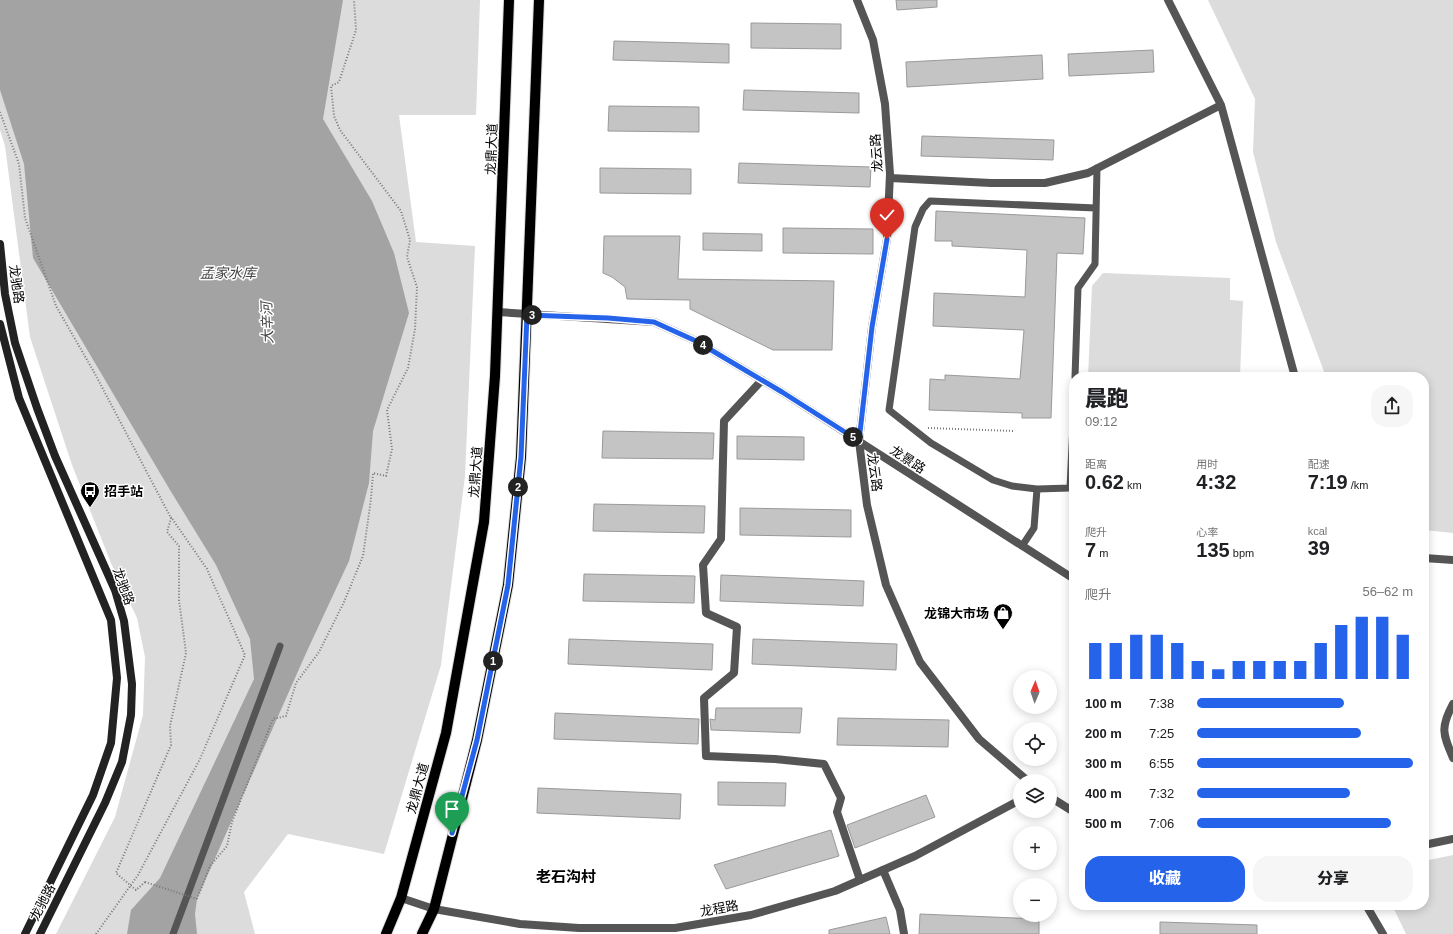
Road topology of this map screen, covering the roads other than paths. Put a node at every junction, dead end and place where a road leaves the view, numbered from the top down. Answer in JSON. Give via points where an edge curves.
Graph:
{"nodes":[{"id":1,"x":509,"y":0,"type":"edge"},
{"id":2,"x":539,"y":0,"type":"edge"},
{"id":3,"x":857,"y":0,"type":"edge"},
{"id":4,"x":1168,"y":0,"type":"edge"},
{"id":5,"x":1221,"y":105,"type":"junction"},
{"id":6,"x":1097,"y":168,"type":"junction"},
{"id":7,"x":890,"y":178,"type":"junction"},
{"id":8,"x":1096,"y":208,"type":"junction"},
{"id":9,"x":0,"y":244,"type":"edge"},
{"id":10,"x":498,"y":312,"type":"junction"},
{"id":11,"x":527,"y":315,"type":"junction"},
{"id":12,"x":0,"y":324,"type":"edge"},
{"id":13,"x":1075,"y":372,"type":"edge"},
{"id":14,"x":1294,"y":372,"type":"edge"},
{"id":15,"x":762,"y":380,"type":"junction"},
{"id":16,"x":859,"y":441,"type":"junction"},
{"id":17,"x":1069,"y":488,"type":"edge"},
{"id":18,"x":1037,"y":489,"type":"junction"},
{"id":19,"x":1022,"y":546,"type":"junction"},
{"id":20,"x":1429,"y":558,"type":"edge"},
{"id":21,"x":1453,"y":560,"type":"edge"},
{"id":22,"x":1069,"y":576,"type":"edge"},
{"id":23,"x":280,"y":646,"type":"dead end"},
{"id":24,"x":1453,"y":704,"type":"edge"},
{"id":25,"x":1453,"y":758,"type":"edge"},
{"id":26,"x":1020,"y":774,"type":"edge"},
{"id":27,"x":1057,"y":801,"type":"edge"},
{"id":28,"x":1013,"y":804,"type":"edge"},
{"id":29,"x":1069,"y":809,"type":"edge"},
{"id":30,"x":1453,"y":839,"type":"edge"},
{"id":31,"x":1429,"y":844,"type":"edge"},
{"id":32,"x":883,"y":870,"type":"junction"},
{"id":33,"x":860,"y":880,"type":"junction"},
{"id":34,"x":401,"y":898,"type":"junction"},
{"id":35,"x":434,"y":909,"type":"junction"},
{"id":36,"x":1369,"y":910,"type":"edge"},
{"id":37,"x":25,"y":934,"type":"edge"},
{"id":38,"x":40,"y":934,"type":"edge"},
{"id":39,"x":173,"y":934,"type":"edge"},
{"id":40,"x":386,"y":934,"type":"edge"},
{"id":41,"x":422,"y":934,"type":"edge"},
{"id":42,"x":904,"y":934,"type":"edge"},
{"id":43,"x":1383,"y":934,"type":"edge"}],
"edges":[{"from":1,"to":10,"type":"main road","name":"龙鼎大道"},
{"from":2,"to":11,"type":"main road"},
{"from":3,"to":7,"type":"street","name":"龙云路","via":[[873,40],[884,97]]},
{"from":4,"to":5,"type":"street"},
{"from":5,"to":6,"type":"street"},
{"from":5,"to":14,"type":"street"},
{"from":6,"to":7,"type":"street","via":[[1088,173],[1045,183]]},
{"from":6,"to":8,"type":"lane"},
{"from":7,"to":16,"type":"street","name":"龙云路","via":[[887,239],[872,327]]},
{"from":8,"to":13,"type":"lane","via":[[1095,264],[1078,288]]},
{"from":8,"to":18,"type":"lane","via":[[930,201],[923,209],[915,227],[889,410],[931,443],[993,480],[1012,486]]},
{"from":9,"to":38,"type":"main road","name":"龙驰路","via":[[5,294],[17,349],[55,456],[115,590],[124,621],[132,684],[131,715],[122,762],[105,804]]},
{"from":10,"to":11,"type":"street","name":"龙景路"},
{"from":10,"to":34,"type":"main road","name":"龙鼎大道","via":[[484,522],[446,733]]},
{"from":11,"to":15,"type":"street","name":"龙景路","via":[[654,322],[696,341]]},
{"from":11,"to":35,"type":"main road","via":[[521,457],[508,585],[477,740]]},
{"from":12,"to":37,"type":"main road","name":"龙驰路","via":[[19,398],[110,620],[116,678],[111,743],[93,795]]},
{"from":15,"to":16,"type":"street","name":"龙景路"},
{"from":15,"to":33,"type":"street","via":[[724,421],[721,539],[703,565],[706,613],[737,627],[734,673],[704,698],[706,756],[824,764],[841,798],[836,812]]},
{"from":16,"to":19,"type":"street","name":"龙景路"},
{"from":16,"to":26,"type":"street","name":"龙云路","via":[[867,505],[886,585],[920,662],[979,739]]},
{"from":17,"to":18,"type":"lane"},
{"from":18,"to":19,"type":"lane","via":[[1034,528]]},
{"from":19,"to":22,"type":"street","name":"龙景路"},
{"from":20,"to":21,"type":"street"},
{"from":23,"to":39,"type":"lane"},
{"from":24,"to":25,"type":"street","via":[[1446,716],[1443,734]]},
{"from":27,"to":29,"type":"street"},
{"from":28,"to":32,"type":"street","name":"龙程路","via":[[915,856]]},
{"from":30,"to":31,"type":"street"},
{"from":32,"to":33,"type":"street","name":"龙程路"},
{"from":32,"to":42,"type":"street","via":[[900,910]]},
{"from":33,"to":35,"type":"street","name":"龙程路","via":[[835,891],[751,915],[675,928],[579,928],[520,924]]},
{"from":34,"to":35,"type":"street","name":"龙程路"},
{"from":34,"to":40,"type":"main road","name":"龙鼎大道"},
{"from":35,"to":41,"type":"main road"},
{"from":36,"to":43,"type":"street"}]}
